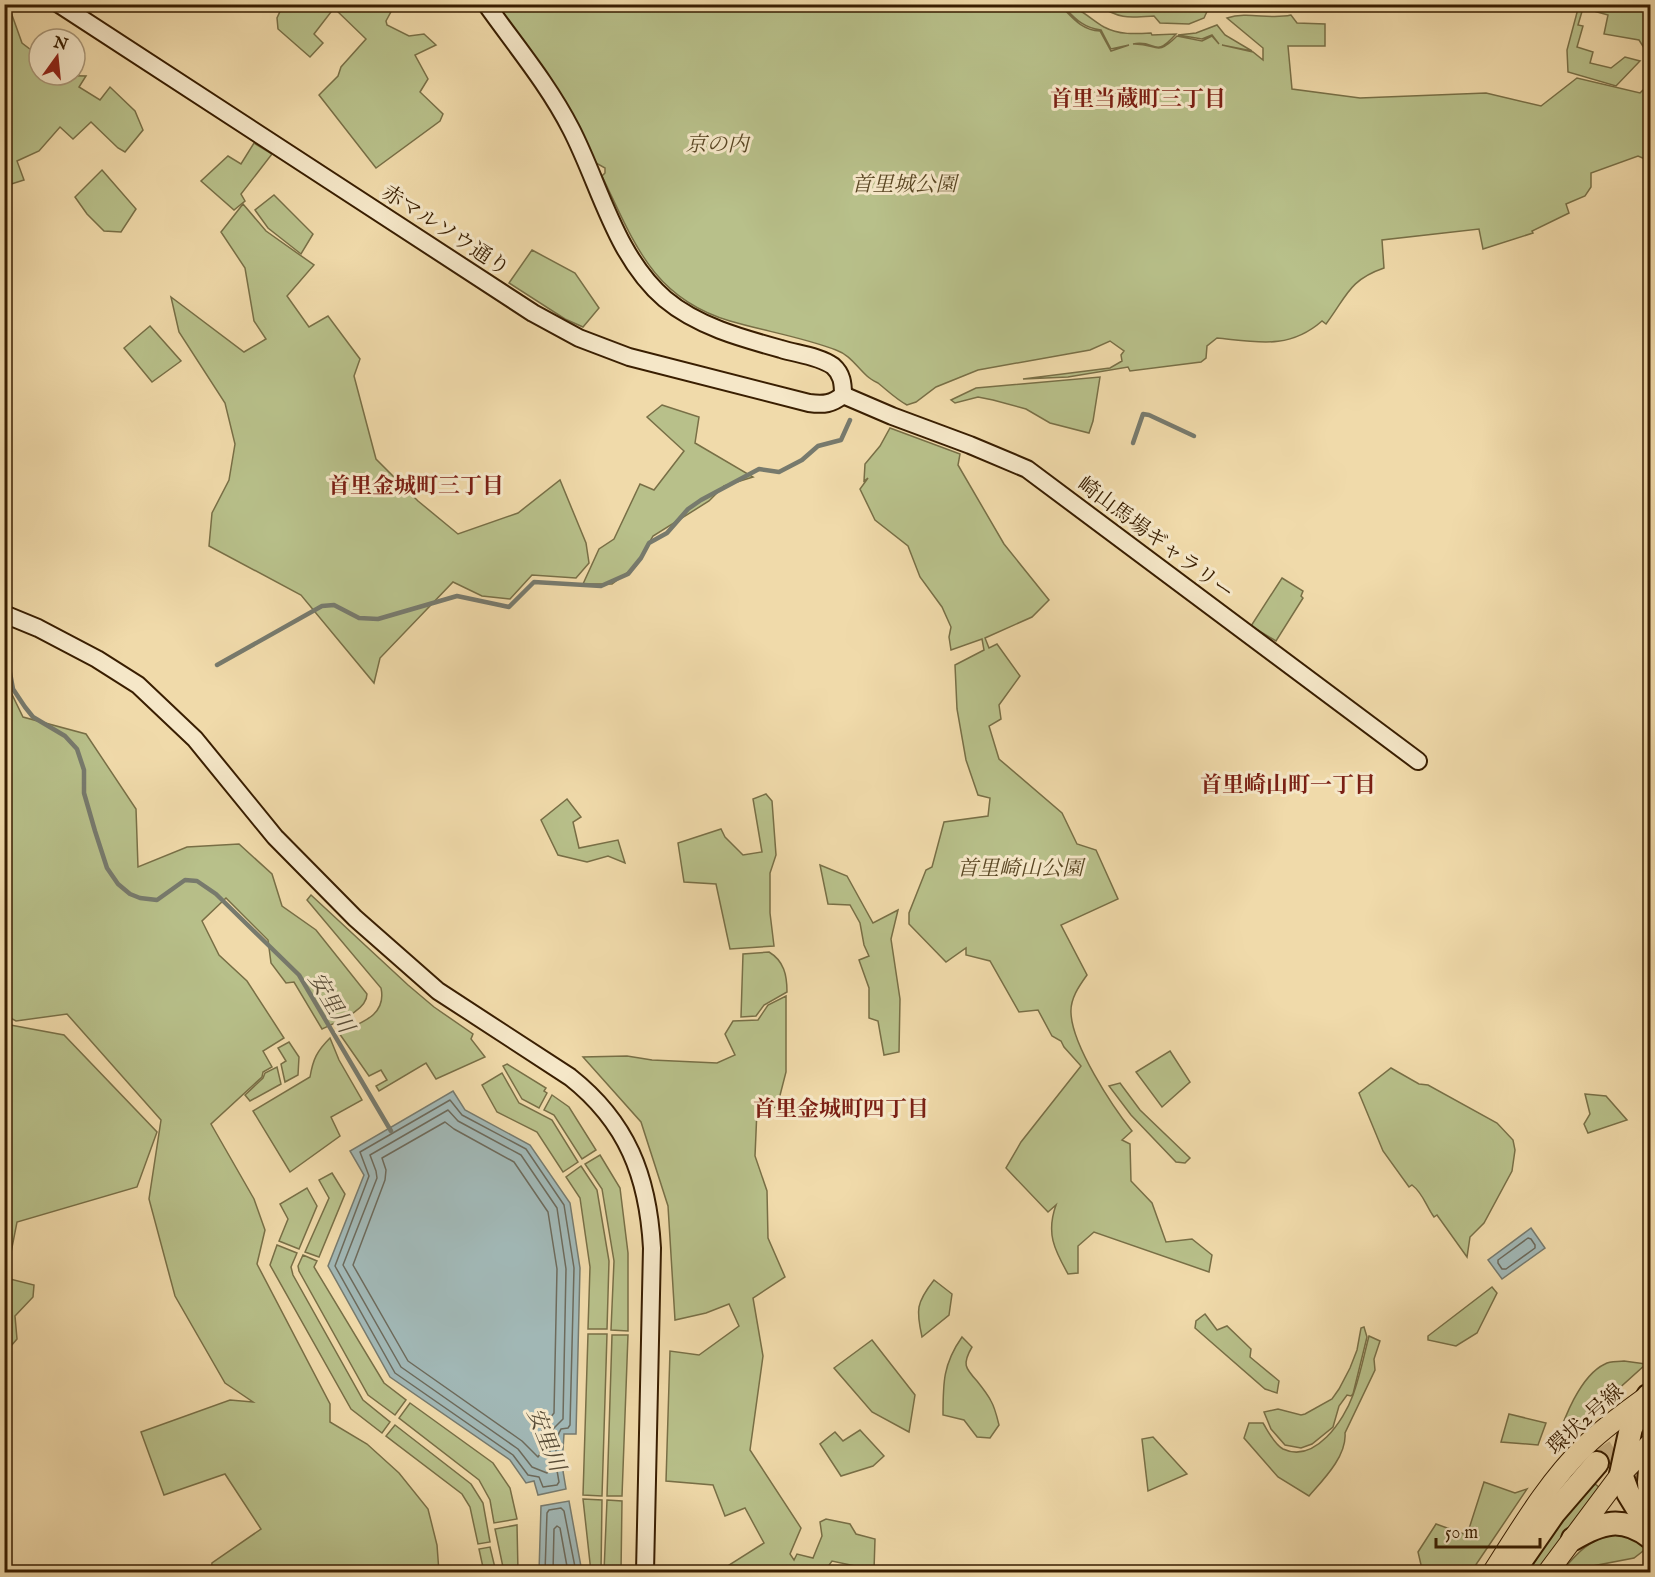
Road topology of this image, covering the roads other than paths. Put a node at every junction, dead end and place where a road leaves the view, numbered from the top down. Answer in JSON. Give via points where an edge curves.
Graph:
{"nodes":[{"id":1,"x":59,"y":4,"type":"edge"},
{"id":2,"x":486,"y":4,"type":"edge"},
{"id":3,"x":843,"y":395,"type":"junction"},
{"id":4,"x":4,"y":614,"type":"edge"},
{"id":5,"x":1418,"y":762,"type":"dead end"},
{"id":6,"x":1649,"y":1395,"type":"edge"},
{"id":7,"x":1650,"y":1444,"type":"edge"},
{"id":8,"x":1597,"y":1463,"type":"tunnel mouth"},
{"id":9,"x":1650,"y":1469,"type":"edge"},
{"id":10,"x":1621,"y":1474,"type":"junction"},
{"id":11,"x":1650,"y":1496,"type":"edge"},
{"id":12,"x":1650,"y":1529,"type":"edge"},
{"id":13,"x":1650,"y":1537,"type":"edge"},
{"id":14,"x":1573,"y":1539,"type":"junction"},
{"id":15,"x":645,"y":1572,"type":"edge"},
{"id":16,"x":1493,"y":1572,"type":"edge"},
{"id":17,"x":1513,"y":1572,"type":"edge"},
{"id":18,"x":1548,"y":1572,"type":"edge"}],
"edges":[{"from":1,"to":3,"type":"street","name":"赤マルソウ通り","via":[[572,335],[629,357],[809,403],[829,404]]},
{"from":2,"to":3,"type":"street","via":[[562,112],[612,220],[639,272],[651,286],[677,308],[709,325],[827,362],[840,375]]},
{"from":3,"to":5,"type":"street","name":"崎山馬場ギャラリー","via":[[1028,469]]},
{"from":4,"to":15,"type":"street","via":[[97,659],[138,685],[195,739],[275,837],[356,918],[438,991],[553,1065],[590,1092],[609,1113],[635,1159],[651,1227]]},
{"from":6,"to":10,"type":"highway","via":[[1631,1428]]},
{"from":6,"to":16,"type":"main road","name":"環状2号線","via":[[1570,1461],[1539,1500]]},
{"from":7,"to":10,"type":"main road"},
{"from":8,"to":17,"type":"highway","via":[[1554,1513]]},
{"from":9,"to":11,"type":"highway"},
{"from":10,"to":12,"type":"highway"},
{"from":10,"to":14,"type":"main road"},
{"from":13,"to":14,"type":"highway","via":[[1637,1528],[1615,1523],[1601,1525]]},
{"from":14,"to":18,"type":"main road"}]}
